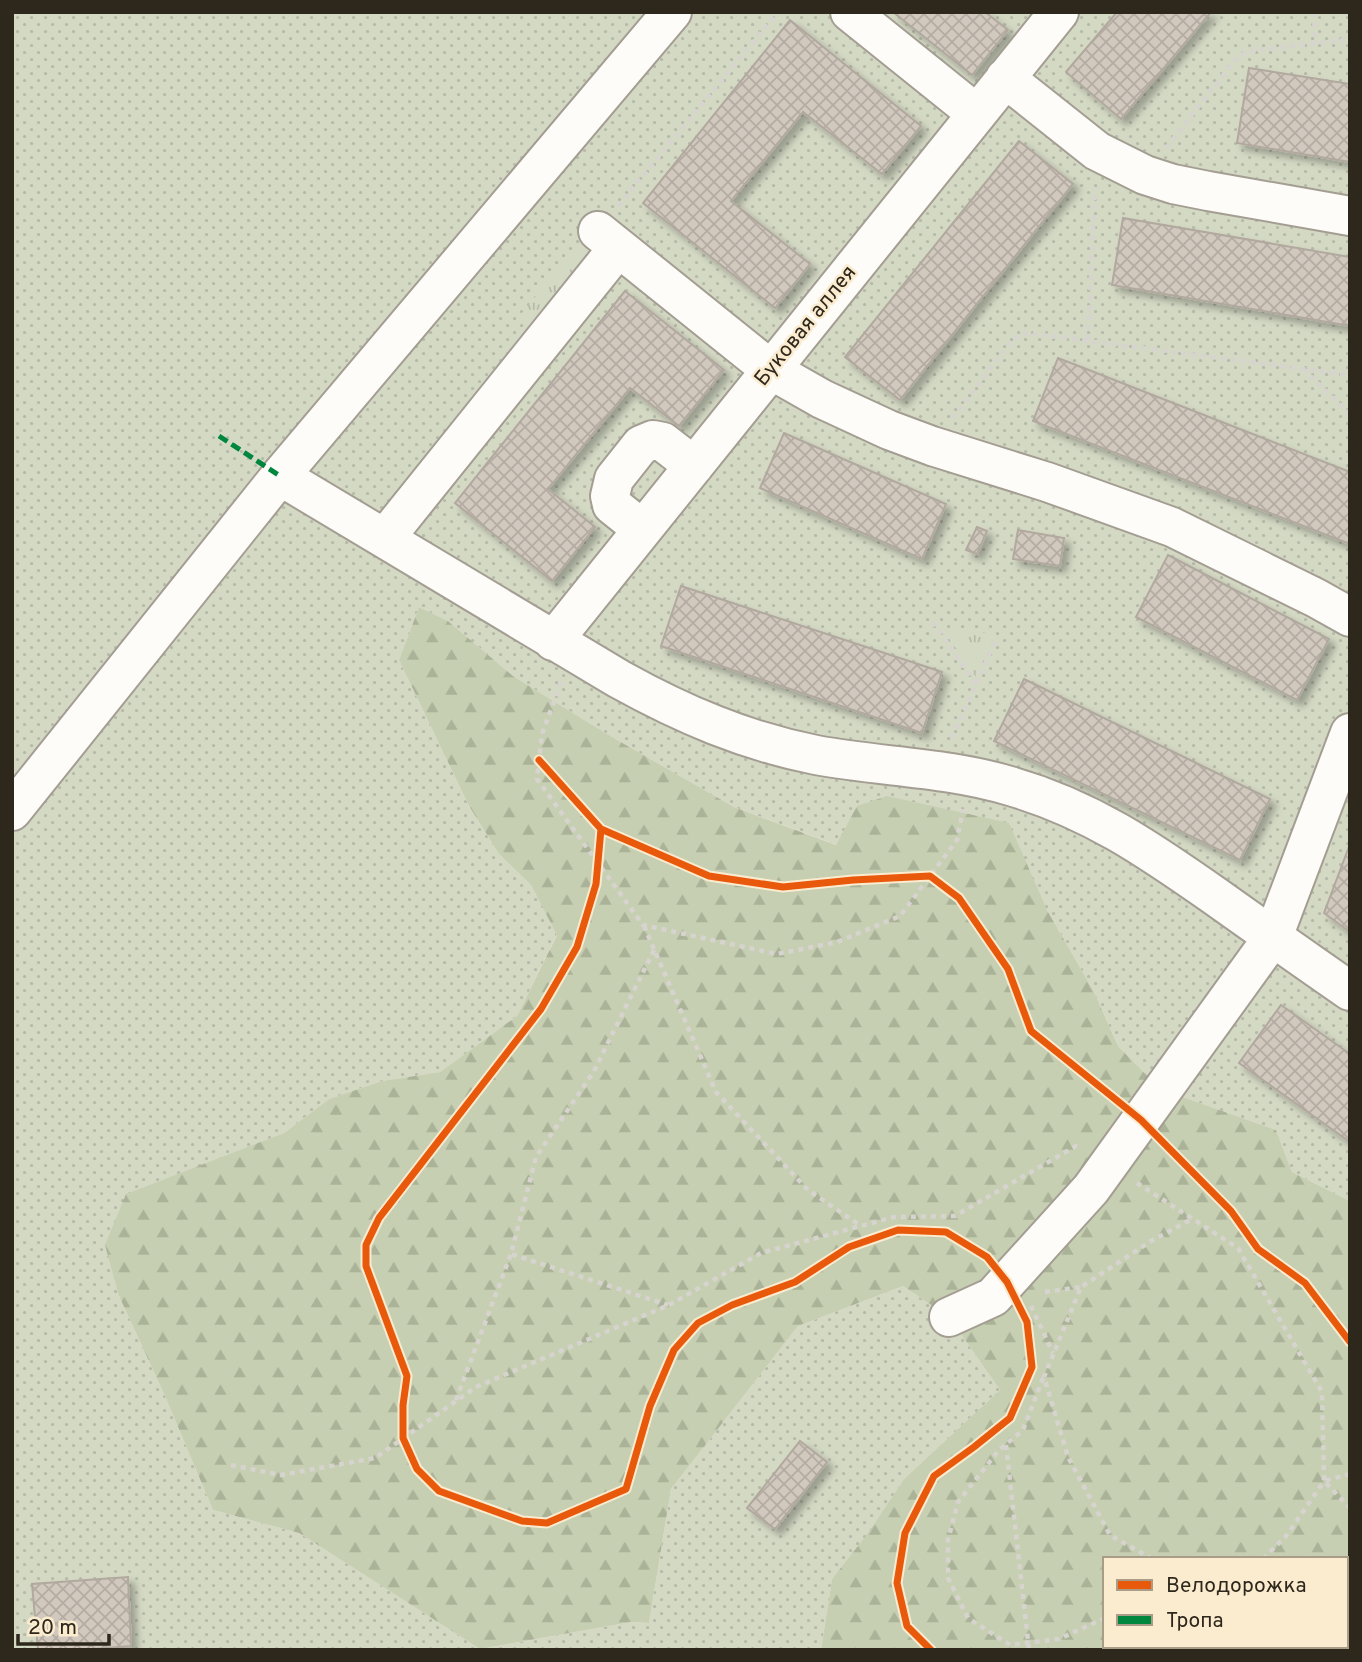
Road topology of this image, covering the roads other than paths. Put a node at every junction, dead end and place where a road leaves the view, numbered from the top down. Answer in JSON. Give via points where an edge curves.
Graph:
{"nodes":[{"id":1,"x":672,"y":12,"type":"edge"},
{"id":2,"x":850,"y":12,"type":"edge"},
{"id":3,"x":1059,"y":12,"type":"edge"},
{"id":4,"x":1005,"y":78,"type":"junction"},
{"id":5,"x":977,"y":114,"type":"junction"},
{"id":6,"x":1350,"y":216,"type":"edge"},
{"id":7,"x":771,"y":370,"type":"junction"},
{"id":8,"x":694,"y":466,"type":"junction"},
{"id":9,"x":280,"y":475,"type":"junction"},
{"id":10,"x":642,"y":529,"type":"junction"},
{"id":11,"x":385,"y":538,"type":"junction"},
{"id":12,"x":1350,"y":617,"type":"edge"},
{"id":13,"x":562,"y":646,"type":"junction"},
{"id":14,"x":1350,"y":733,"type":"edge"},
{"id":15,"x":12,"y":811,"type":"edge"},
{"id":16,"x":1273,"y":937,"type":"junction"},
{"id":17,"x":1350,"y":992,"type":"edge"},
{"id":18,"x":949,"y":1317,"type":"dead end"}],
"edges":[{"from":1,"to":9,"type":"lane"},
{"from":2,"to":5,"type":"lane"},
{"from":3,"to":4,"type":"lane","name":"Буковая аллея"},
{"from":4,"to":5,"type":"lane","name":"Буковая аллея"},
{"from":4,"to":6,"type":"lane","via":[[1097,151],[1146,175],[1173,184]]},
{"from":5,"to":7,"type":"lane","name":"Буковая аллея"},
{"from":7,"to":8,"type":"lane","name":"Буковая аллея"},
{"from":7,"to":11,"type":"lane","via":[[608,239]]},
{"from":7,"to":12,"type":"lane","via":[[855,415],[932,446],[1172,527]]},
{"from":8,"to":10,"type":"lane","name":"Буковая аллея"},
{"from":8,"to":10,"type":"lane","via":[[663,442],[641,445],[614,479],[610,496],[612,505]]},
{"from":9,"to":11,"type":"lane"},
{"from":9,"to":15,"type":"lane"},
{"from":10,"to":13,"type":"lane","name":"Буковая аллея"},
{"from":11,"to":13,"type":"lane"},
{"from":13,"to":16,"type":"lane","via":[[656,700],[730,732],[819,755],[954,773],[1047,798],[1119,832]]},
{"from":14,"to":16,"type":"lane"},
{"from":16,"to":17,"type":"lane"},
{"from":16,"to":18,"type":"lane","via":[[1091,1189],[993,1297]]}]}
